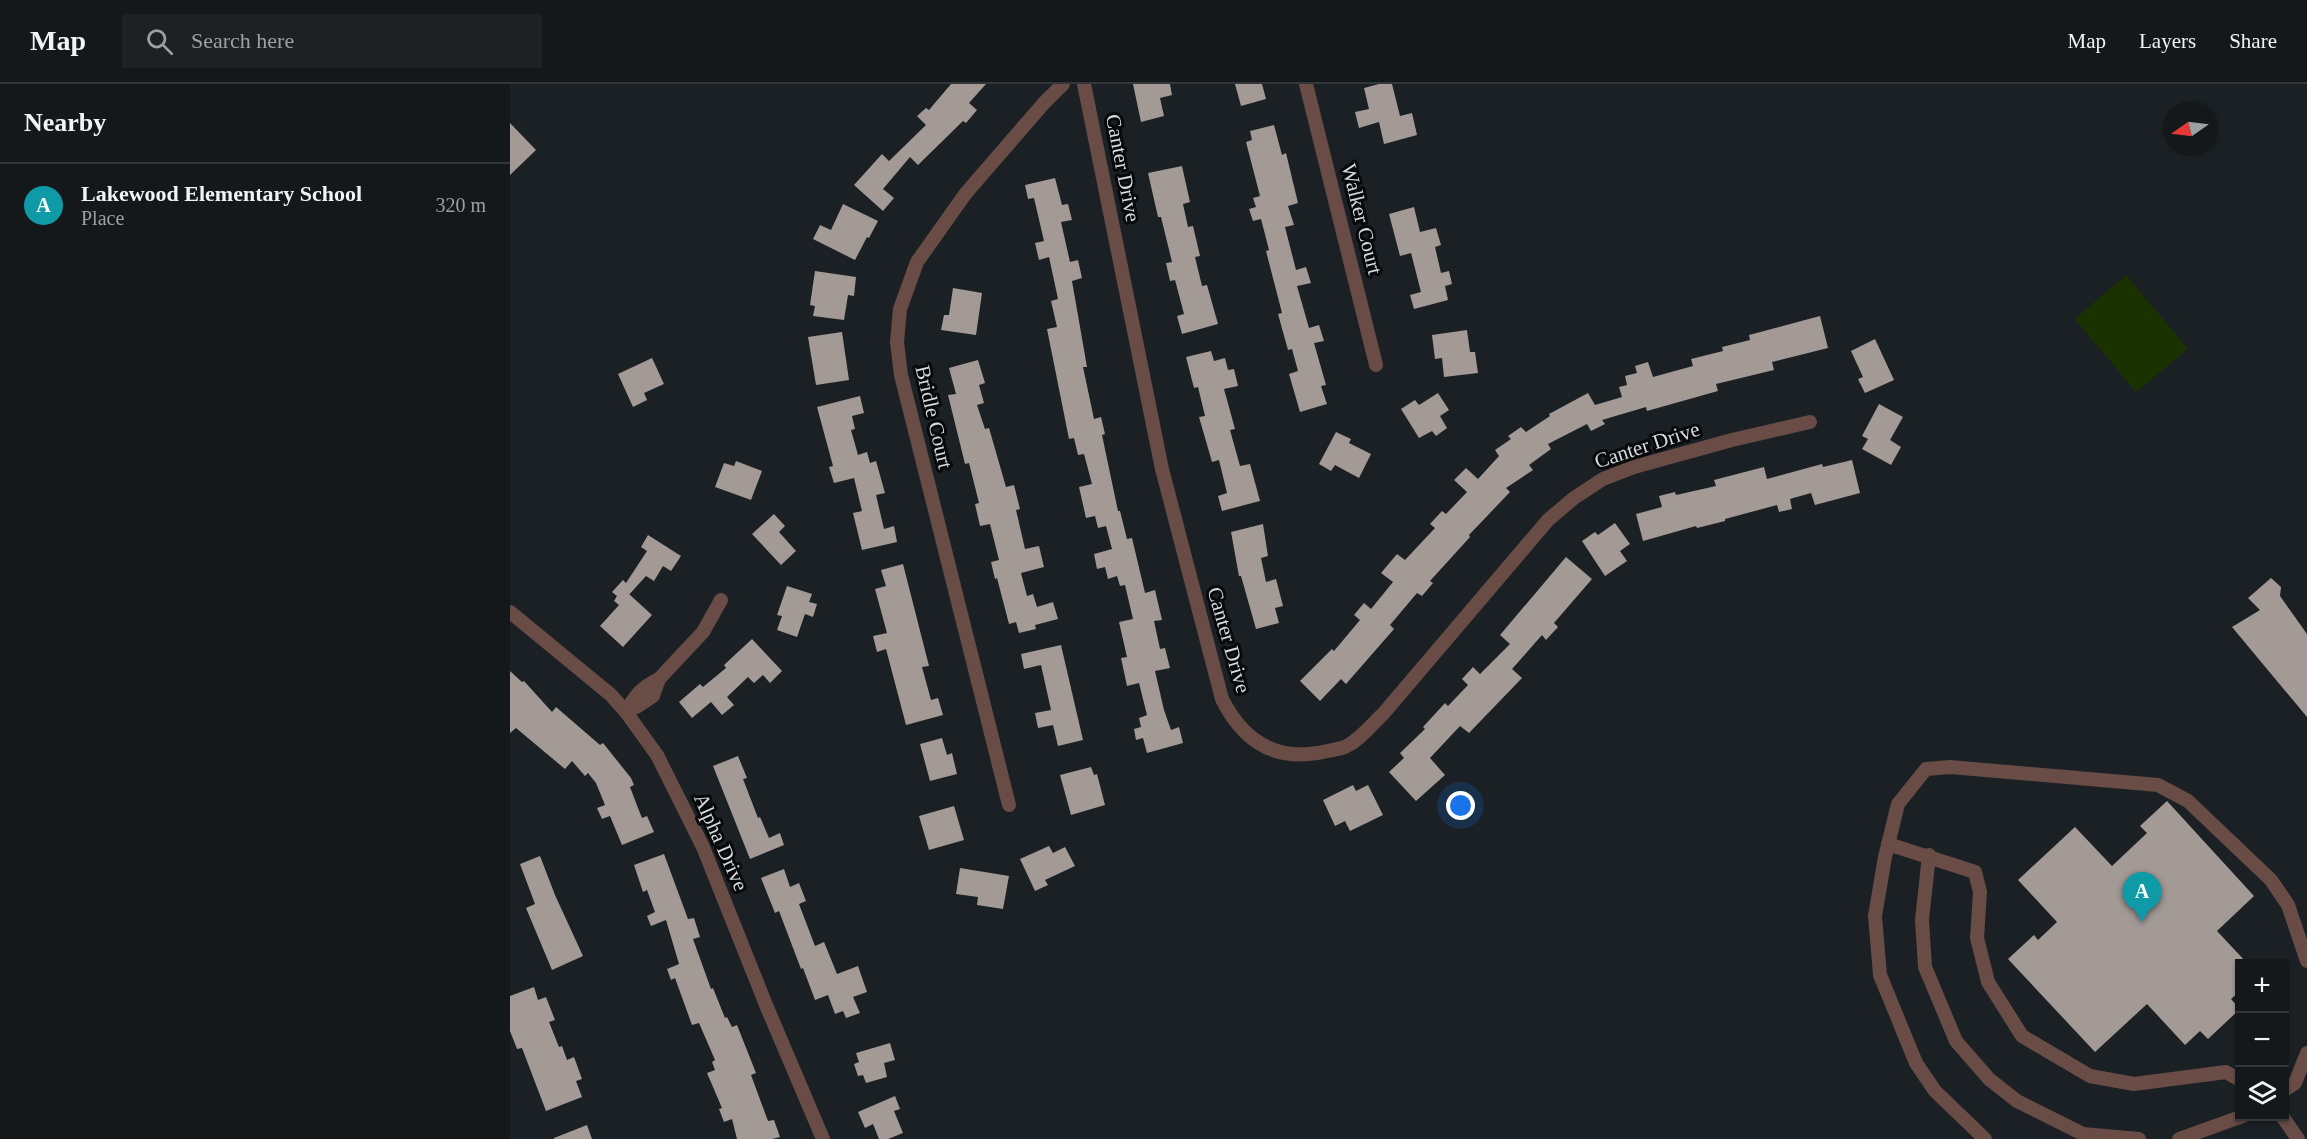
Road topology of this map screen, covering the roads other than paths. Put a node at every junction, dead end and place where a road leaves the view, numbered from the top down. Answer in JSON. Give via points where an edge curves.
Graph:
{"nodes":[{"id":1,"x":1064,"y":84,"type":"edge"},
{"id":2,"x":1084,"y":84,"type":"edge"},
{"id":3,"x":1306,"y":84,"type":"edge"},
{"id":4,"x":1376,"y":365,"type":"dead end"},
{"id":5,"x":1810,"y":422,"type":"dead end"},
{"id":6,"x":722,"y":600,"type":"dead end"},
{"id":7,"x":510,"y":612,"type":"edge"},
{"id":8,"x":626,"y":712,"type":"junction"},
{"id":9,"x":1009,"y":805,"type":"dead end"},
{"id":10,"x":1888,"y":844,"type":"junction"},
{"id":11,"x":1929,"y":855,"type":"junction"},
{"id":12,"x":2307,"y":961,"type":"edge"},
{"id":13,"x":2307,"y":1053,"type":"edge"},
{"id":14,"x":2235,"y":1077,"type":"edge"},
{"id":15,"x":2289,"y":1087,"type":"edge"},
{"id":16,"x":2235,"y":1119,"type":"edge"},
{"id":17,"x":2285,"y":1121,"type":"edge"},
{"id":18,"x":823,"y":1139,"type":"edge"},
{"id":19,"x":1985,"y":1139,"type":"edge"},
{"id":20,"x":2139,"y":1139,"type":"edge"},
{"id":21,"x":2179,"y":1139,"type":"edge"},
{"id":22,"x":2298,"y":1139,"type":"edge"}],
"edges":[{"from":1,"to":9,"type":"street","name":"Bridle Court","via":[[966,193],[917,262],[900,309],[897,342],[901,375]]},
{"from":2,"to":5,"type":"street","name":"Canter Drive","via":[[1162,469],[1222,699],[1239,728],[1280,754],[1312,755],[1345,747],[1359,738],[1540,528],[1603,479],[1732,440]]},
{"from":3,"to":4,"type":"street","name":"Walker Court"},
{"from":6,"to":8,"type":"street","via":[[703,632],[659,679],[652,696]]},
{"from":7,"to":8,"type":"street","name":"Alpha Drive","via":[[611,695]]},
{"from":8,"to":18,"type":"street","name":"Alpha Drive","via":[[657,755],[703,847]]},
{"from":10,"to":11,"type":"street"},
{"from":10,"to":12,"type":"street","via":[[1898,804],[1926,769],[1950,767],[2158,785],[2188,801],[2271,880],[2288,905]]},
{"from":10,"to":19,"type":"street","via":[[1875,916],[1880,975],[1916,1063],[1935,1091]]},
{"from":11,"to":14,"type":"street","via":[[1975,872],[1980,892],[1977,938],[1988,982],[2022,1035],[2090,1076],[2134,1084],[2226,1072]]},
{"from":11,"to":20,"type":"street","via":[[1922,920],[1925,967],[1956,1041],[1989,1078],[2017,1101],[2083,1134]]},
{"from":13,"to":15,"type":"street","via":[[2295,1083]]},
{"from":16,"to":21,"type":"street"},
{"from":17,"to":22,"type":"street"}]}
